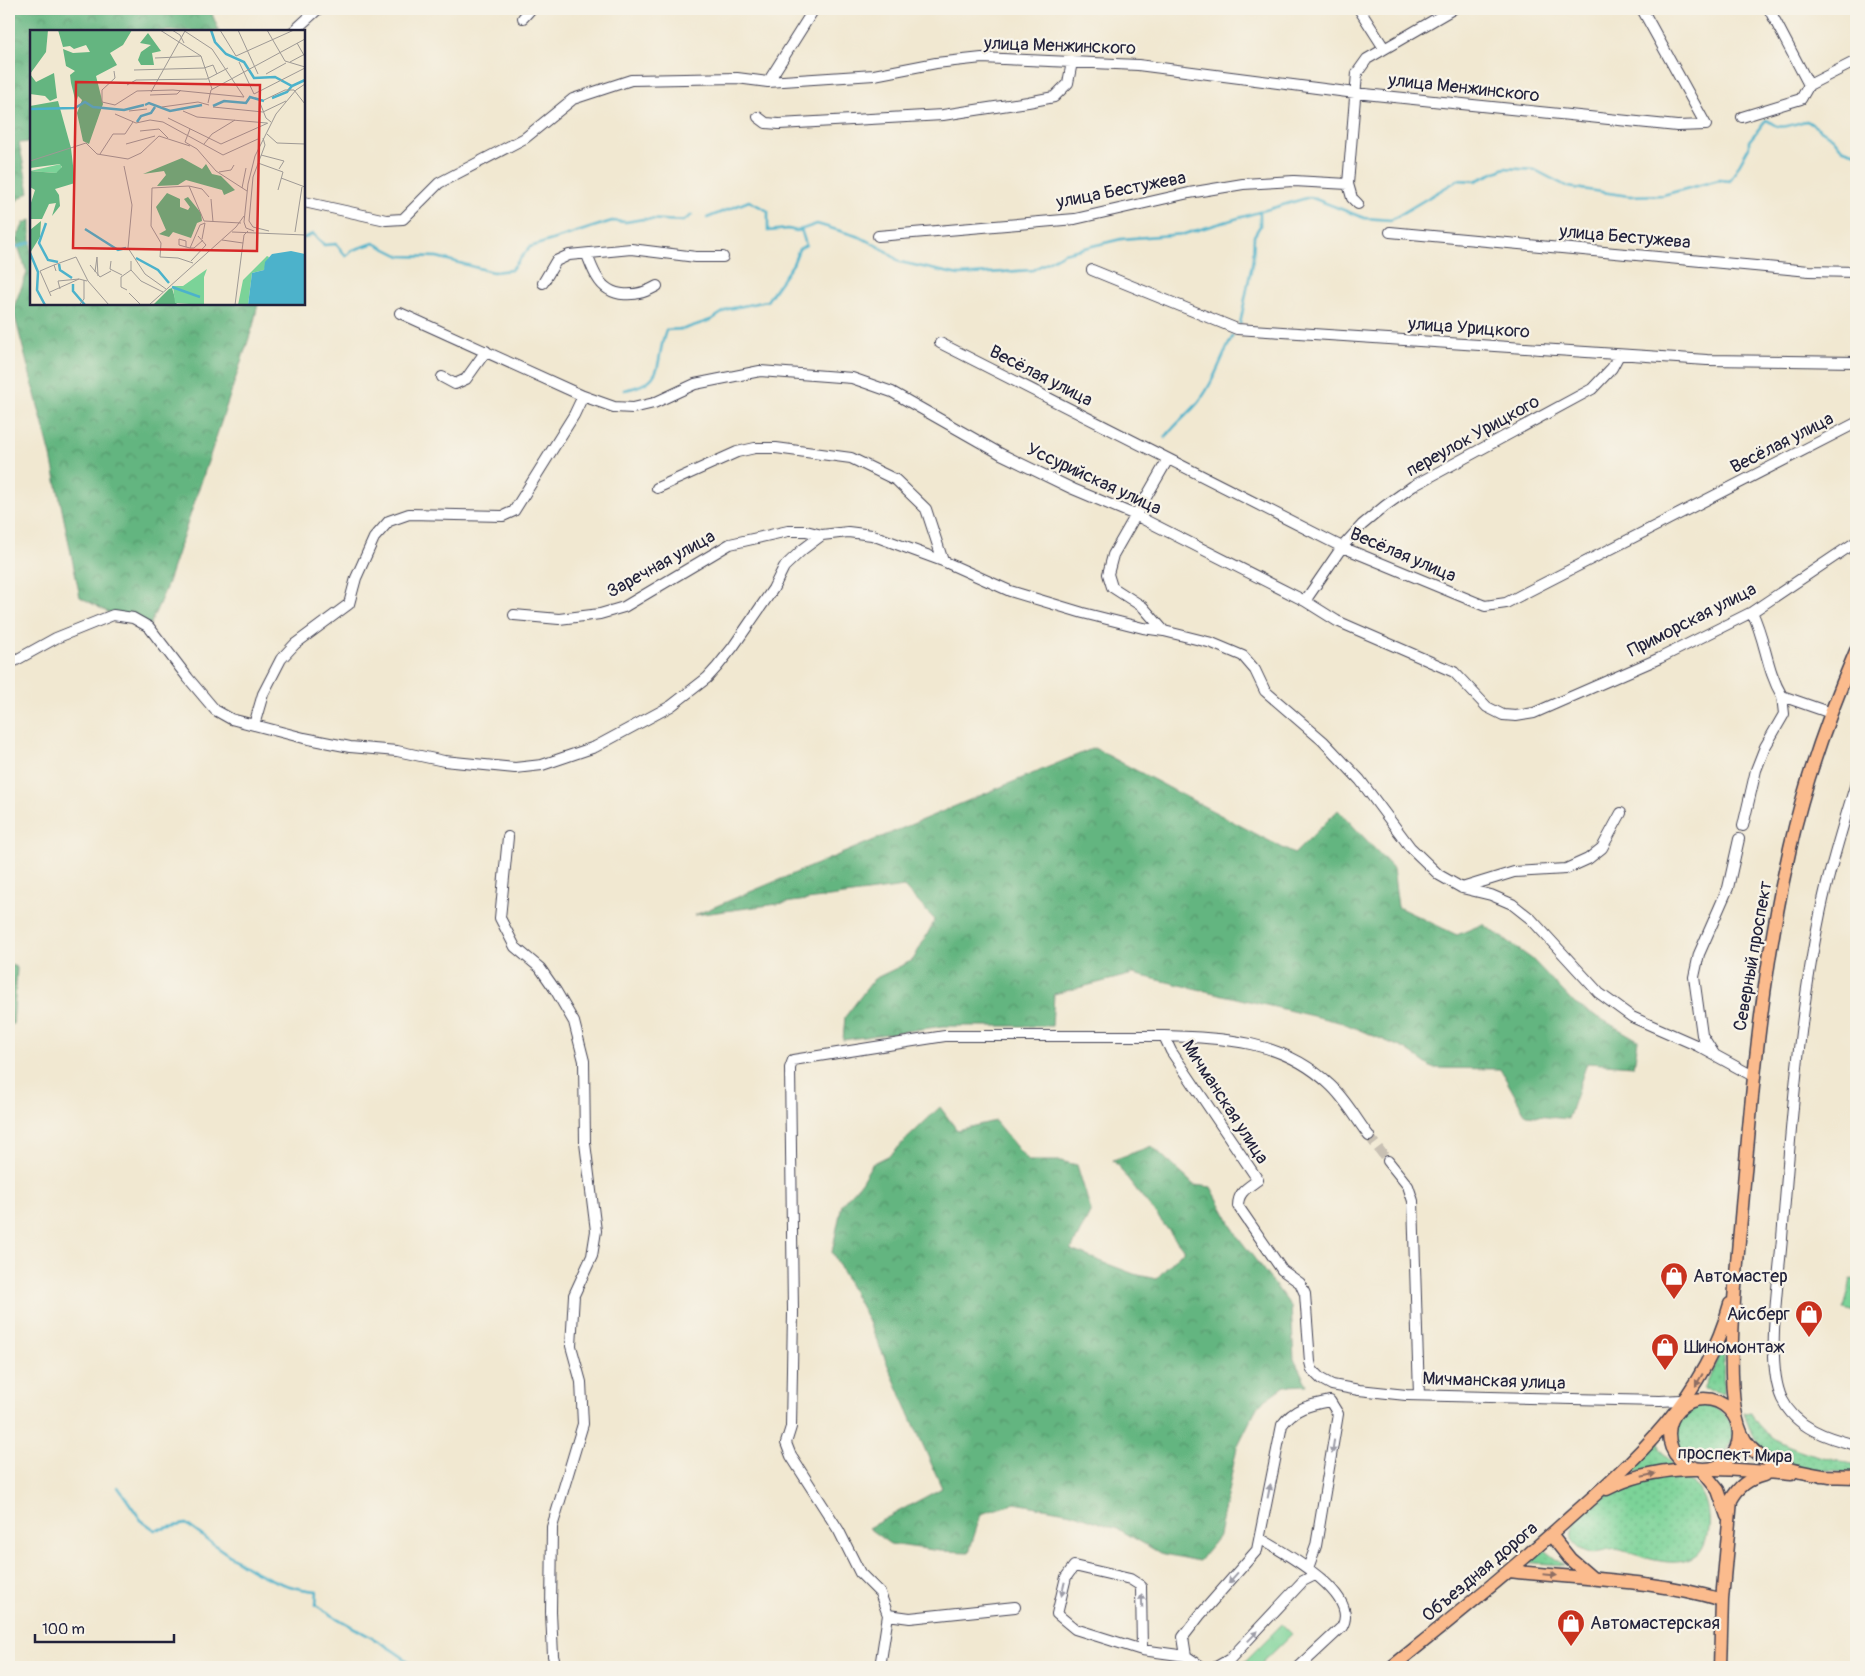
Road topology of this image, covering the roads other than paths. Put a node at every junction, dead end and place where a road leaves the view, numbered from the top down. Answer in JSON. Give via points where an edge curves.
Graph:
{"nodes":[{"id":1,"x":318,"y":9,"type":"edge"},
{"id":2,"x":531,"y":9,"type":"edge"},
{"id":3,"x":814,"y":9,"type":"edge"},
{"id":4,"x":1359,"y":9,"type":"edge"},
{"id":5,"x":1453,"y":9,"type":"edge"},
{"id":6,"x":1642,"y":9,"type":"edge"},
{"id":7,"x":1769,"y":9,"type":"edge"},
{"id":8,"x":522,"y":18,"type":"dead end"},
{"id":9,"x":295,"y":30,"type":"edge"},
{"id":10,"x":1384,"y":48,"type":"junction"},
{"id":11,"x":1856,"y":61,"type":"edge"},
{"id":12,"x":1072,"y":62,"type":"junction"},
{"id":13,"x":768,"y":82,"type":"junction"},
{"id":14,"x":1809,"y":84,"type":"junction"},
{"id":15,"x":1355,"y":93,"type":"junction"},
{"id":16,"x":758,"y":117,"type":"dead end"},
{"id":17,"x":1742,"y":117,"type":"dead end"},
{"id":18,"x":1348,"y":184,"type":"junction"},
{"id":19,"x":305,"y":202,"type":"edge"},
{"id":20,"x":1358,"y":204,"type":"dead end"},
{"id":21,"x":1390,"y":232,"type":"dead end"},
{"id":22,"x":878,"y":236,"type":"dead end"},
{"id":23,"x":587,"y":255,"type":"junction"},
{"id":24,"x":723,"y":257,"type":"dead end"},
{"id":25,"x":1092,"y":270,"type":"dead end"},
{"id":26,"x":1856,"y":272,"type":"edge"},
{"id":27,"x":543,"y":283,"type":"dead end"},
{"id":28,"x":657,"y":286,"type":"dead end"},
{"id":29,"x":400,"y":313,"type":"dead end"},
{"id":30,"x":940,"y":343,"type":"dead end"},
{"id":31,"x":486,"y":351,"type":"junction"},
{"id":32,"x":1619,"y":355,"type":"junction"},
{"id":33,"x":1856,"y":362,"type":"edge"},
{"id":34,"x":442,"y":377,"type":"dead end"},
{"id":35,"x":583,"y":396,"type":"junction"},
{"id":36,"x":1856,"y":423,"type":"edge"},
{"id":37,"x":1168,"y":459,"type":"junction"},
{"id":38,"x":657,"y":488,"type":"dead end"},
{"id":39,"x":1135,"y":515,"type":"junction"},
{"id":40,"x":822,"y":535,"type":"junction"},
{"id":41,"x":1856,"y":542,"type":"edge"},
{"id":42,"x":1342,"y":547,"type":"junction"},
{"id":43,"x":943,"y":561,"type":"junction"},
{"id":44,"x":1305,"y":601,"type":"junction"},
{"id":45,"x":1752,"y":612,"type":"junction"},
{"id":46,"x":514,"y":615,"type":"dead end"},
{"id":47,"x":1164,"y":631,"type":"junction"},
{"id":48,"x":1856,"y":651,"type":"edge"},
{"id":49,"x":9,"y":664,"type":"edge"},
{"id":50,"x":1782,"y":696,"type":"junction"},
{"id":51,"x":1534,"y":713,"type":"joint"},
{"id":52,"x":1830,"y":713,"type":"junction"},
{"id":53,"x":254,"y":724,"type":"junction"},
{"id":54,"x":1856,"y":783,"type":"edge"},
{"id":55,"x":1621,"y":814,"type":"dead end"},
{"id":56,"x":1742,"y":826,"type":"dead end"},
{"id":57,"x":508,"y":837,"type":"dead end"},
{"id":58,"x":1740,"y":840,"type":"dead end"},
{"id":59,"x":1462,"y":888,"type":"junction"},
{"id":60,"x":1164,"y":1036,"type":"junction"},
{"id":61,"x":1716,"y":1056,"type":"junction"},
{"id":62,"x":1753,"y":1076,"type":"junction"},
{"id":63,"x":1369,"y":1136,"type":"tunnel mouth"},
{"id":64,"x":1388,"y":1161,"type":"tunnel mouth"},
{"id":65,"x":1736,"y":1277,"type":"junction"},
{"id":66,"x":1419,"y":1395,"type":"junction"},
{"id":67,"x":1700,"y":1399,"type":"junction"},
{"id":68,"x":1685,"y":1400,"type":"junction"},
{"id":69,"x":1675,"y":1414,"type":"junction"},
{"id":70,"x":1738,"y":1427,"type":"junction"},
{"id":71,"x":1856,"y":1445,"type":"edge"},
{"id":72,"x":1701,"y":1469,"type":"junction"},
{"id":73,"x":1771,"y":1473,"type":"junction"},
{"id":74,"x":1830,"y":1477,"type":"junction"},
{"id":75,"x":1856,"y":1477,"type":"edge"},
{"id":76,"x":1589,"y":1502,"type":"junction"},
{"id":77,"x":1728,"y":1519,"type":"junction"},
{"id":78,"x":1551,"y":1535,"type":"junction"},
{"id":79,"x":1260,"y":1539,"type":"junction"},
{"id":80,"x":1311,"y":1571,"type":"junction"},
{"id":81,"x":1509,"y":1571,"type":"junction"},
{"id":82,"x":1591,"y":1577,"type":"junction"},
{"id":83,"x":1722,"y":1600,"type":"junction"},
{"id":84,"x":1015,"y":1607,"type":"dead end"},
{"id":85,"x":888,"y":1614,"type":"junction"},
{"id":86,"x":1142,"y":1650,"type":"junction"},
{"id":87,"x":1186,"y":1656,"type":"junction"},
{"id":88,"x":556,"y":1667,"type":"edge"},
{"id":89,"x":880,"y":1667,"type":"edge"},
{"id":90,"x":1202,"y":1667,"type":"edge"},
{"id":91,"x":1216,"y":1667,"type":"edge"},
{"id":92,"x":1300,"y":1667,"type":"edge"},
{"id":93,"x":1392,"y":1667,"type":"edge"},
{"id":94,"x":1720,"y":1667,"type":"edge"}],
"edges":[{"from":1,"to":9,"type":"street"},
{"from":2,"to":8,"type":"street"},
{"from":3,"to":13,"type":"street"},
{"from":4,"to":10,"type":"street"},
{"from":5,"to":10,"type":"street"},
{"from":6,"to":15,"type":"street","name":"улица Менжинского","via":[[1706,125],[1677,126]]},
{"from":7,"to":14,"type":"street"},
{"from":10,"to":15,"type":"street","via":[[1367,59],[1357,73]]},
{"from":11,"to":14,"type":"street"},
{"from":12,"to":13,"type":"street","name":"улица Менжинского","via":[[982,58],[874,75]]},
{"from":12,"to":15,"type":"street","name":"улица Менжинского","via":[[1138,64]]},
{"from":12,"to":16,"type":"street","via":[[1068,83],[1054,97],[1028,102],[943,115],[779,124],[766,123]]},
{"from":13,"to":19,"type":"street","name":"улица Менжинского","via":[[697,78],[619,83],[573,99],[525,138],[439,183],[410,214],[396,221]]},
{"from":14,"to":17,"type":"street","via":[[1801,99]]},
{"from":15,"to":18,"type":"street"},
{"from":18,"to":20,"type":"street","via":[[1352,198]]},
{"from":18,"to":22,"type":"street","name":"улица Бестужева","via":[[1294,181],[1243,184],[1075,219]]},
{"from":21,"to":26,"type":"street","name":"улица Бестужева","via":[[1809,271]]},
{"from":23,"to":24,"type":"street","via":[[632,249]]},
{"from":23,"to":27,"type":"street","via":[[569,255],[556,261]]},
{"from":23,"to":28,"type":"street","via":[[597,278],[611,292],[644,293]]},
{"from":25,"to":32,"type":"street","name":"улица Урицкого","via":[[1237,329]]},
{"from":29,"to":31,"type":"street"},
{"from":30,"to":37,"type":"street","name":"Весёлая улица"},
{"from":31,"to":34,"type":"street","via":[[466,380],[455,384]]},
{"from":31,"to":35,"type":"street"},
{"from":32,"to":33,"type":"street","name":"улица Урицкого"},
{"from":32,"to":42,"type":"street","name":"переулок Урицкого","via":[[1612,368],[1592,389],[1413,486],[1362,525]]},
{"from":35,"to":39,"type":"street","name":"Уссурийская улица","via":[[614,407],[633,408],[654,403],[695,384],[760,371],[852,378],[892,392],[1002,454]]},
{"from":35,"to":53,"type":"street","via":[[514,511],[503,516],[409,514],[389,521],[374,538],[356,578],[349,604],[281,658],[263,694]]},
{"from":36,"to":42,"type":"street","name":"Весёлая улица","via":[[1506,602],[1485,606]]},
{"from":37,"to":39,"type":"street"},
{"from":37,"to":42,"type":"street","name":"Весёлая улица"},
{"from":38,"to":43,"type":"street","via":[[737,452],[755,448],[851,458],[896,480],[926,509]]},
{"from":39,"to":44,"type":"street","name":"Уссурийская улица"},
{"from":39,"to":47,"type":"street","via":[[1113,555],[1109,580],[1112,587],[1150,613]]},
{"from":40,"to":43,"type":"street","name":"Заречная улица","via":[[848,532],[872,535]]},
{"from":40,"to":46,"type":"street","name":"Заречная улица","via":[[806,531],[788,532],[730,544],[624,607],[600,614],[559,619]]},
{"from":40,"to":53,"type":"street","via":[[784,567],[733,647],[706,678],[671,706],[595,747],[542,766],[515,768],[444,761],[397,751],[350,747]]},
{"from":41,"to":45,"type":"street","name":"Приморская улица"},
{"from":42,"to":44,"type":"street","name":"переулок Урицкого"},
{"from":43,"to":47,"type":"street","name":"Заречная улица","via":[[1010,591],[1100,617]]},
{"from":44,"to":51,"type":"street","name":"Уссурийская улица","via":[[1337,621],[1454,672],[1487,708],[1510,716]]},
{"from":45,"to":50,"type":"street","via":[[1762,634],[1772,677]]},
{"from":45,"to":51,"type":"street","name":"Приморская улица","via":[[1660,658]]},
{"from":47,"to":59,"type":"street","name":"Заречная улица","via":[[1212,643],[1243,656],[1265,691],[1360,780],[1419,856],[1438,875]]},
{"from":48,"to":52,"type":"main road","name":"Северный проспект"},
{"from":49,"to":53,"type":"street","via":[[56,638],[113,615],[133,618],[149,627],[215,710],[231,720]]},
{"from":50,"to":52,"type":"street"},
{"from":50,"to":56,"type":"street","via":[[1784,714],[1756,770]]},
{"from":52,"to":62,"type":"main road","name":"Северный проспект","via":[[1790,846],[1762,997]]},
{"from":54,"to":71,"type":"street","via":[[1823,901],[1807,997],[1774,1326],[1776,1376],[1786,1405],[1804,1426]]},
{"from":55,"to":59,"type":"street","via":[[1602,848],[1588,859],[1566,869],[1514,872]]},
{"from":57,"to":88,"type":"street","via":[[500,918],[515,947],[540,968],[574,1022],[584,1061],[585,1143],[596,1231],[592,1256],[574,1295],[571,1346],[581,1382],[583,1424],[552,1527],[551,1612]]},
{"from":58,"to":61,"type":"street","via":[[1728,888],[1699,954],[1694,977],[1702,1035]]},
{"from":59,"to":61,"type":"street","name":"Заречная улица","via":[[1512,904],[1531,919],[1599,993],[1632,1017]]},
{"from":60,"to":63,"type":"street","via":[[1220,1038],[1260,1044],[1298,1059],[1331,1085]]},
{"from":60,"to":66,"type":"street","name":"Мичманская улица","via":[[1258,1180],[1242,1191],[1238,1206],[1282,1270],[1300,1283],[1305,1294],[1312,1370],[1332,1385]]},
{"from":60,"to":85,"type":"street","name":"Мичманская улица","via":[[945,1036],[793,1060],[790,1068],[791,1427],[786,1443],[839,1531],[860,1573],[880,1593]]},
{"from":61,"to":62,"type":"street","name":"Заречная улица"},
{"from":62,"to":65,"type":"main road","name":"Северный проспект"},
{"from":64,"to":66,"type":"street","via":[[1408,1186],[1413,1201]]},
{"from":65,"to":68,"type":"main road","one_way":true,"via":[[1717,1343]]},
{"from":65,"to":70,"type":"main road","via":[[1732,1384]]},
{"from":66,"to":68,"type":"street","name":"Мичманская улица"},
{"from":67,"to":68,"type":"street","name":"Мичманская улица"},
{"from":67,"to":69,"type":"main road","via":[[1685,1404]]},
{"from":67,"to":70,"type":"main road","via":[[1724,1405],[1731,1411]]},
{"from":68,"to":69,"type":"main road"},
{"from":69,"to":72,"type":"main road","via":[[1669,1427],[1672,1449],[1681,1461]]},
{"from":69,"to":76,"type":"main road","via":[[1653,1441]]},
{"from":70,"to":72,"type":"main road","via":[[1738,1443],[1732,1456],[1721,1465]]},
{"from":70,"to":74,"type":"main road","via":[[1750,1448],[1769,1462]]},
{"from":72,"to":73,"type":"main road","name":"проспект Мира"},
{"from":76,"to":72,"type":"main road","name":"проспект Мира","one_way":true,"via":[[1609,1488],[1630,1480],[1670,1470]]},
{"from":72,"to":77,"type":"main road","via":[[1718,1490]]},
{"from":73,"to":74,"type":"main road","name":"проспект Мира"},
{"from":73,"to":77,"type":"main road","via":[[1745,1482],[1737,1490],[1731,1500]]},
{"from":74,"to":75,"type":"main road","name":"проспект Мира"},
{"from":76,"to":78,"type":"main road","name":"Объездная дорога"},
{"from":77,"to":83,"type":"main road"},
{"from":78,"to":81,"type":"main road","name":"Объездная дорога"},
{"from":78,"to":82,"type":"main road","via":[[1570,1559]]},
{"from":79,"to":80,"type":"street"},
{"from":79,"to":80,"type":"street","one_way":true,"via":[[1282,1425],[1291,1414],[1310,1405],[1330,1401],[1338,1414]]},
{"from":79,"to":87,"type":"street","one_way":true,"via":[[1257,1550],[1183,1637]]},
{"from":91,"to":80,"type":"street","one_way":true,"via":[[1230,1660]]},
{"from":80,"to":92,"type":"street","via":[[1339,1597],[1345,1619],[1342,1628]]},
{"from":81,"to":82,"type":"main road","one_way":true},
{"from":81,"to":93,"type":"main road","name":"Объездная дорога"},
{"from":82,"to":83,"type":"main road","via":[[1682,1589]]},
{"from":83,"to":94,"type":"main road"},
{"from":84,"to":85,"type":"street","via":[[910,1618]]},
{"from":85,"to":89,"type":"street"},
{"from":86,"to":86,"type":"street","one_way":true,"via":[[1141,1586],[1137,1582],[1074,1566],[1066,1577],[1057,1614],[1075,1630]]},
{"from":86,"to":87,"type":"street"},
{"from":87,"to":90,"type":"street"}]}
